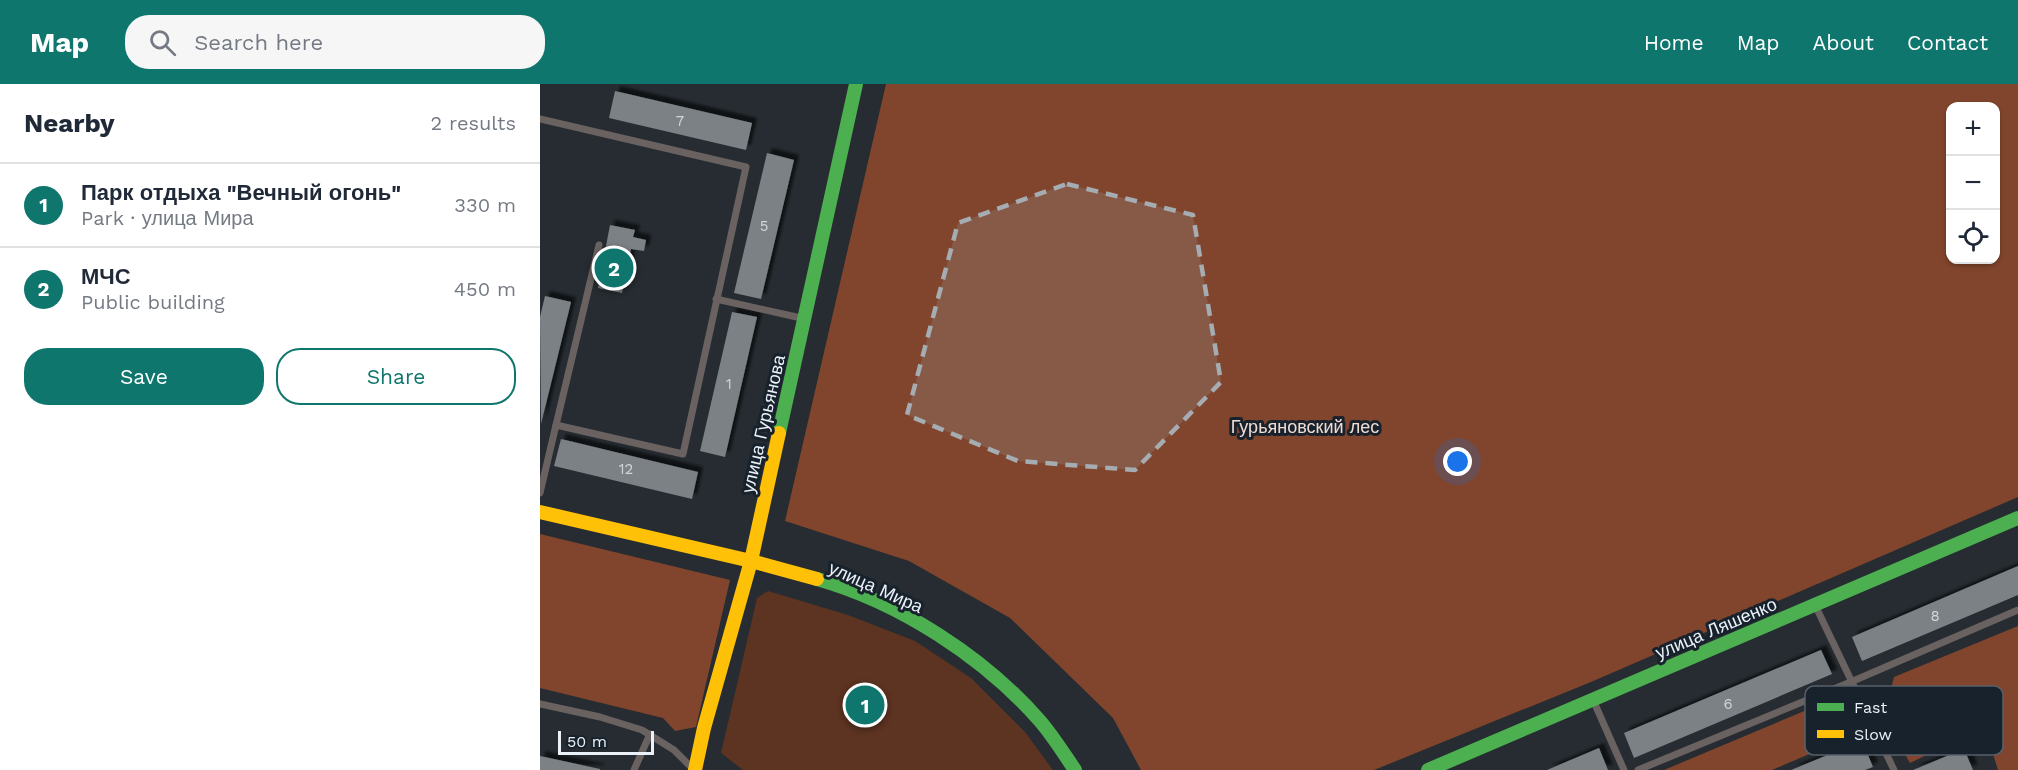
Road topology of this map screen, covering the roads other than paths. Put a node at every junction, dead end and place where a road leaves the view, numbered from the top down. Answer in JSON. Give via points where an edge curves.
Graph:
{"nodes":[{"id":1,"x":856,"y":84,"type":"edge"},
{"id":2,"x":540,"y":119,"type":"edge"},
{"id":3,"x":599,"y":245,"type":"dead end"},
{"id":4,"x":716,"y":299,"type":"junction"},
{"id":5,"x":806,"y":319,"type":"junction"},
{"id":6,"x":556,"y":425,"type":"junction"},
{"id":7,"x":540,"y":493,"type":"edge"},
{"id":8,"x":540,"y":512,"type":"edge"},
{"id":9,"x":2018,"y":518,"type":"edge"},
{"id":10,"x":751,"y":561,"type":"junction"},
{"id":11,"x":1815,"y":605,"type":"junction"},
{"id":12,"x":2018,"y":610,"type":"edge"},
{"id":13,"x":1852,"y":681,"type":"junction"},
{"id":14,"x":1840,"y":686,"type":"edge"},
{"id":15,"x":1854,"y":686,"type":"edge"},
{"id":16,"x":1593,"y":699,"type":"junction"},
{"id":17,"x":1805,"y":701,"type":"edge"},
{"id":18,"x":540,"y":704,"type":"edge"},
{"id":19,"x":650,"y":734,"type":"junction"},
{"id":20,"x":1887,"y":755,"type":"edge"},
{"id":21,"x":634,"y":770,"type":"edge"},
{"id":22,"x":695,"y":770,"type":"edge"},
{"id":23,"x":1075,"y":770,"type":"edge"},
{"id":24,"x":1428,"y":770,"type":"edge"},
{"id":25,"x":1624,"y":770,"type":"edge"},
{"id":26,"x":1638,"y":770,"type":"edge"},
{"id":27,"x":1894,"y":770,"type":"edge"}],
"edges":[{"from":1,"to":5,"type":"main road","name":"улица Гурьянова"},
{"from":2,"to":4,"type":"lane","via":[[746,167]]},
{"from":3,"to":6,"type":"lane"},
{"from":4,"to":5,"type":"lane"},
{"from":4,"to":6,"type":"lane","via":[[682,454]]},
{"from":5,"to":10,"type":"main road","name":"улица Гурьянова"},
{"from":6,"to":7,"type":"lane"},
{"from":8,"to":10,"type":"main road","name":"улица Мира"},
{"from":9,"to":11,"type":"main road","name":"улица Ляшенко"},
{"from":10,"to":22,"type":"main road","name":"улица Гурьянова"},
{"from":10,"to":23,"type":"main road","name":"улица Мира","via":[[837,585],[894,610],[945,640],[994,675],[1041,722]]},
{"from":11,"to":13,"type":"lane"},
{"from":11,"to":16,"type":"main road","name":"улица Ляшенко"},
{"from":12,"to":13,"type":"lane"},
{"from":13,"to":14,"type":"lane"},
{"from":13,"to":15,"type":"lane"},
{"from":16,"to":24,"type":"main road","name":"улица Ляшенко"},
{"from":16,"to":25,"type":"lane"},
{"from":17,"to":26,"type":"lane"},
{"from":18,"to":19,"type":"lane","via":[[600,717]]},
{"from":19,"to":21,"type":"lane"},
{"from":19,"to":22,"type":"lane"},
{"from":20,"to":27,"type":"lane"}]}
